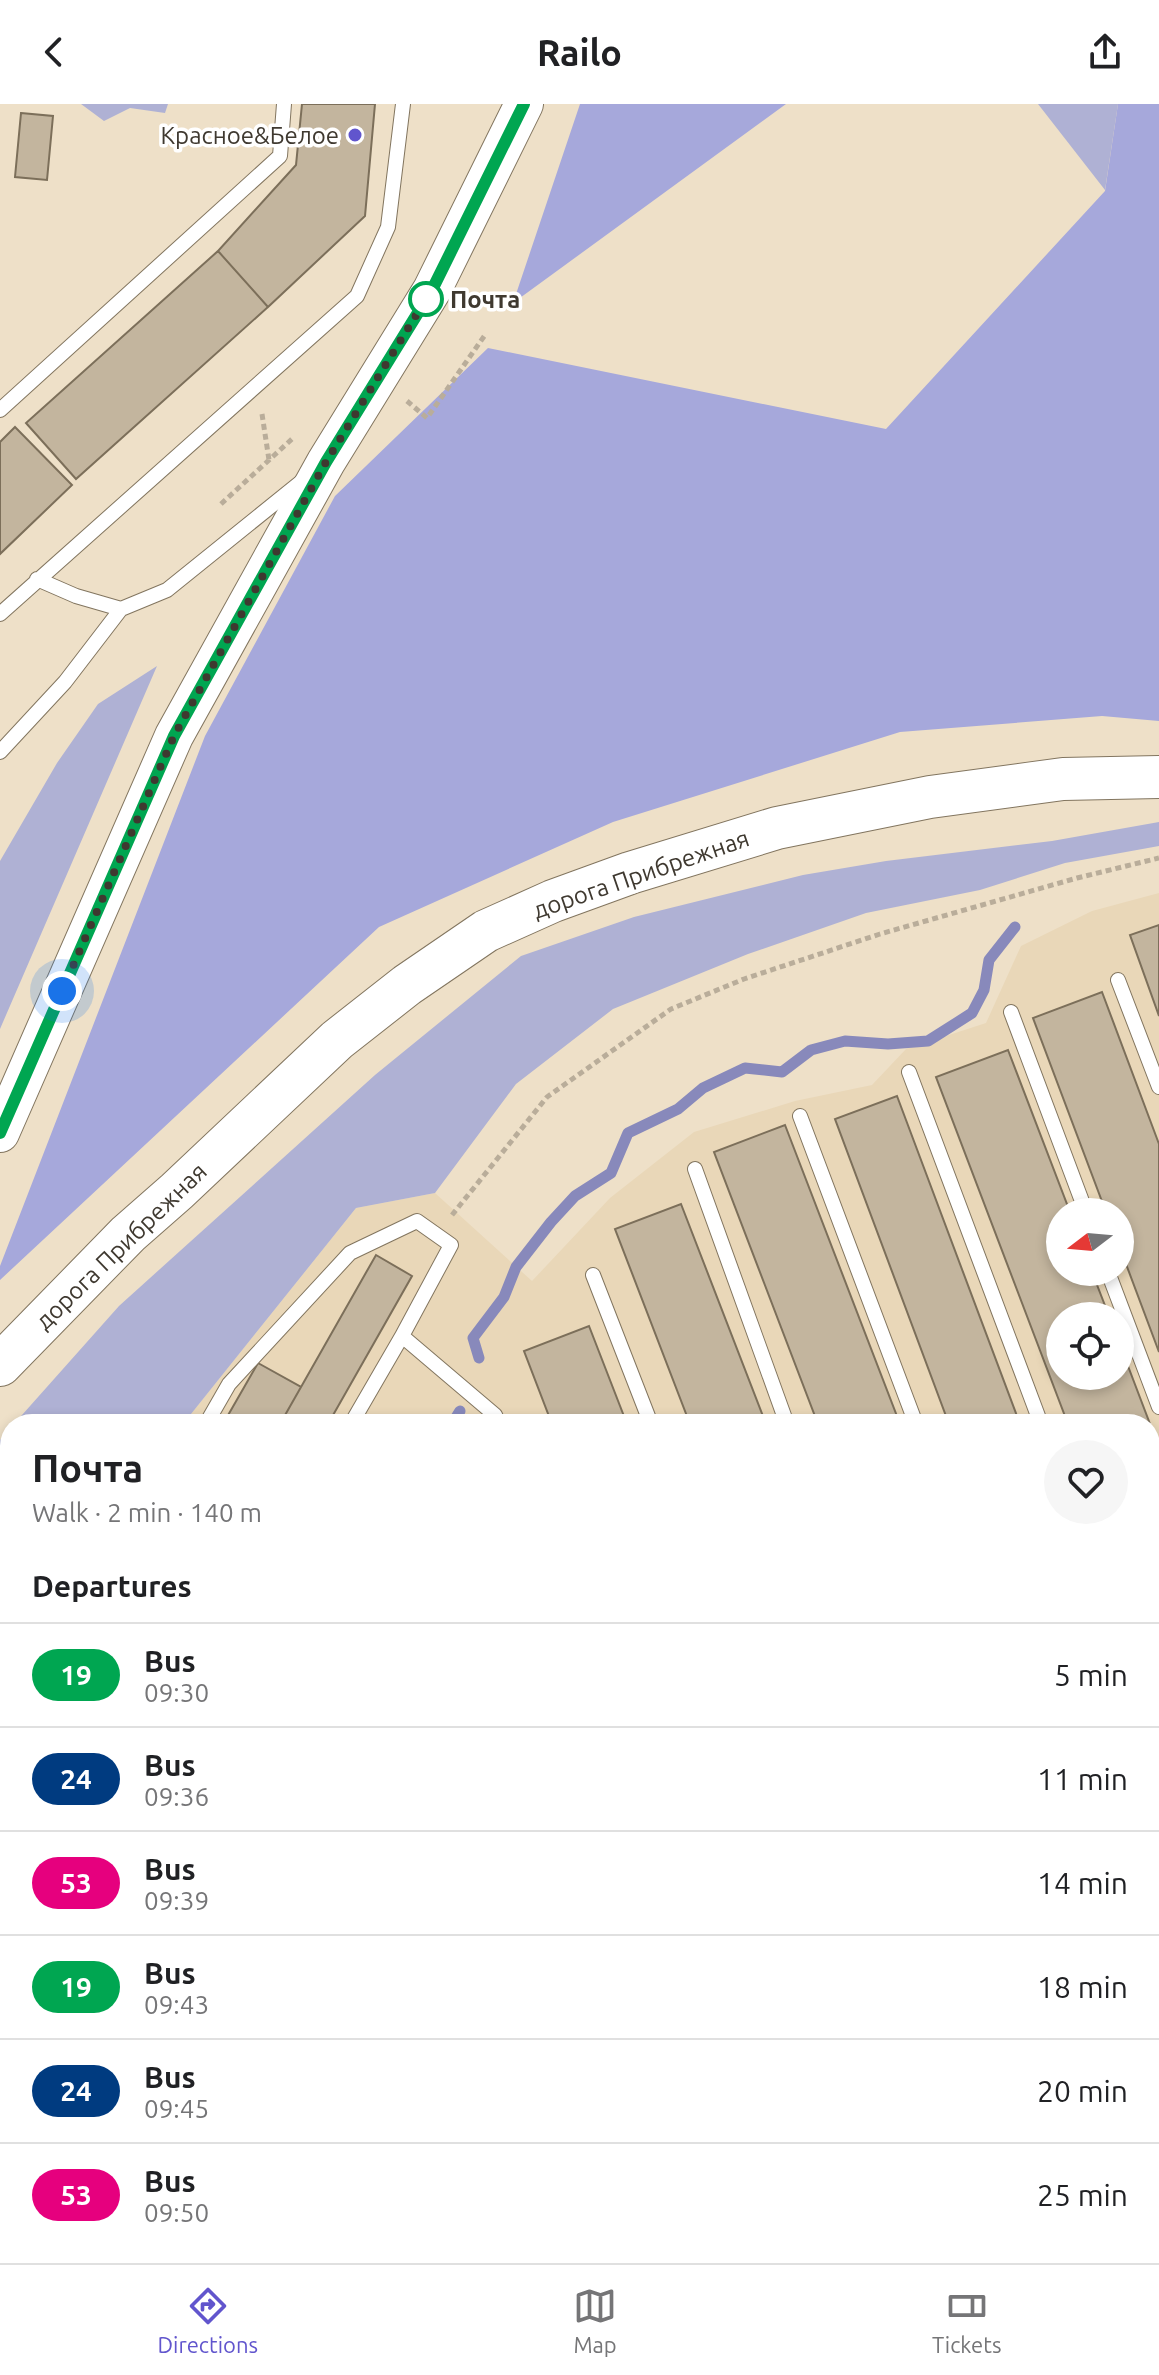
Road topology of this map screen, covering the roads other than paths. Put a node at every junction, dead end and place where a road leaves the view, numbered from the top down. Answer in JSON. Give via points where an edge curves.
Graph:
{"nodes":[{"id":1,"x":284,"y":104,"type":"edge"},
{"id":2,"x":403,"y":104,"type":"edge"},
{"id":3,"x":524,"y":104,"type":"edge"},
{"id":4,"x":0,"y":410,"type":"edge"},
{"id":5,"x":326,"y":462,"type":"junction"},
{"id":6,"x":37,"y":579,"type":"junction"},
{"id":7,"x":121,"y":609,"type":"junction"},
{"id":8,"x":0,"y":614,"type":"edge"},
{"id":9,"x":0,"y":752,"type":"edge"},
{"id":10,"x":1159,"y":777,"type":"edge"},
{"id":11,"x":1118,"y":980,"type":"dead end"},
{"id":12,"x":1011,"y":1012,"type":"dead end"},
{"id":13,"x":909,"y":1072,"type":"dead end"},
{"id":14,"x":1159,"y":1087,"type":"edge"},
{"id":15,"x":800,"y":1116,"type":"dead end"},
{"id":16,"x":0,"y":1133,"type":"edge"},
{"id":17,"x":695,"y":1169,"type":"dead end"},
{"id":18,"x":1081,"y":1198,"type":"edge"},
{"id":19,"x":128,"y":1234,"type":"junction"},
{"id":20,"x":593,"y":1275,"type":"dead end"},
{"id":21,"x":1113,"y":1286,"type":"edge"},
{"id":22,"x":0,"y":1331,"type":"edge"},
{"id":23,"x":402,"y":1336,"type":"junction"},
{"id":24,"x":0,"y":1365,"type":"edge"},
{"id":25,"x":1159,"y":1407,"type":"edge"},
{"id":26,"x":212,"y":1414,"type":"edge"},
{"id":27,"x":357,"y":1414,"type":"edge"},
{"id":28,"x":494,"y":1414,"type":"edge"},
{"id":29,"x":647,"y":1414,"type":"edge"},
{"id":30,"x":783,"y":1414,"type":"edge"},
{"id":31,"x":912,"y":1414,"type":"edge"},
{"id":32,"x":1037,"y":1414,"type":"edge"}],
"edges":[{"from":1,"to":4,"type":"lane","via":[[280,156]]},
{"from":2,"to":6,"type":"lane","via":[[388,227],[357,296]]},
{"from":3,"to":5,"type":"street","via":[[432,290]]},
{"from":5,"to":7,"type":"lane","via":[[167,590]]},
{"from":5,"to":16,"type":"street","via":[[174,736]]},
{"from":6,"to":7,"type":"lane"},
{"from":6,"to":8,"type":"lane"},
{"from":7,"to":9,"type":"lane","via":[[65,682]]},
{"from":10,"to":19,"type":"main road","name":"дорога Прибрежная","via":[[1063,779],[930,797],[792,825],[553,901],[486,931],[407,985],[337,1040]]},
{"from":11,"to":14,"type":"lane"},
{"from":12,"to":18,"type":"lane"},
{"from":13,"to":32,"type":"lane"},
{"from":15,"to":31,"type":"lane"},
{"from":17,"to":30,"type":"lane"},
{"from":19,"to":22,"type":"main road"},
{"from":19,"to":24,"type":"main road","name":"дорога Прибрежная"},
{"from":20,"to":29,"type":"lane"},
{"from":21,"to":25,"type":"lane"},
{"from":23,"to":26,"type":"lane","via":[[451,1245],[417,1221],[350,1253],[229,1384]]},
{"from":23,"to":27,"type":"lane"},
{"from":23,"to":28,"type":"lane"}]}
